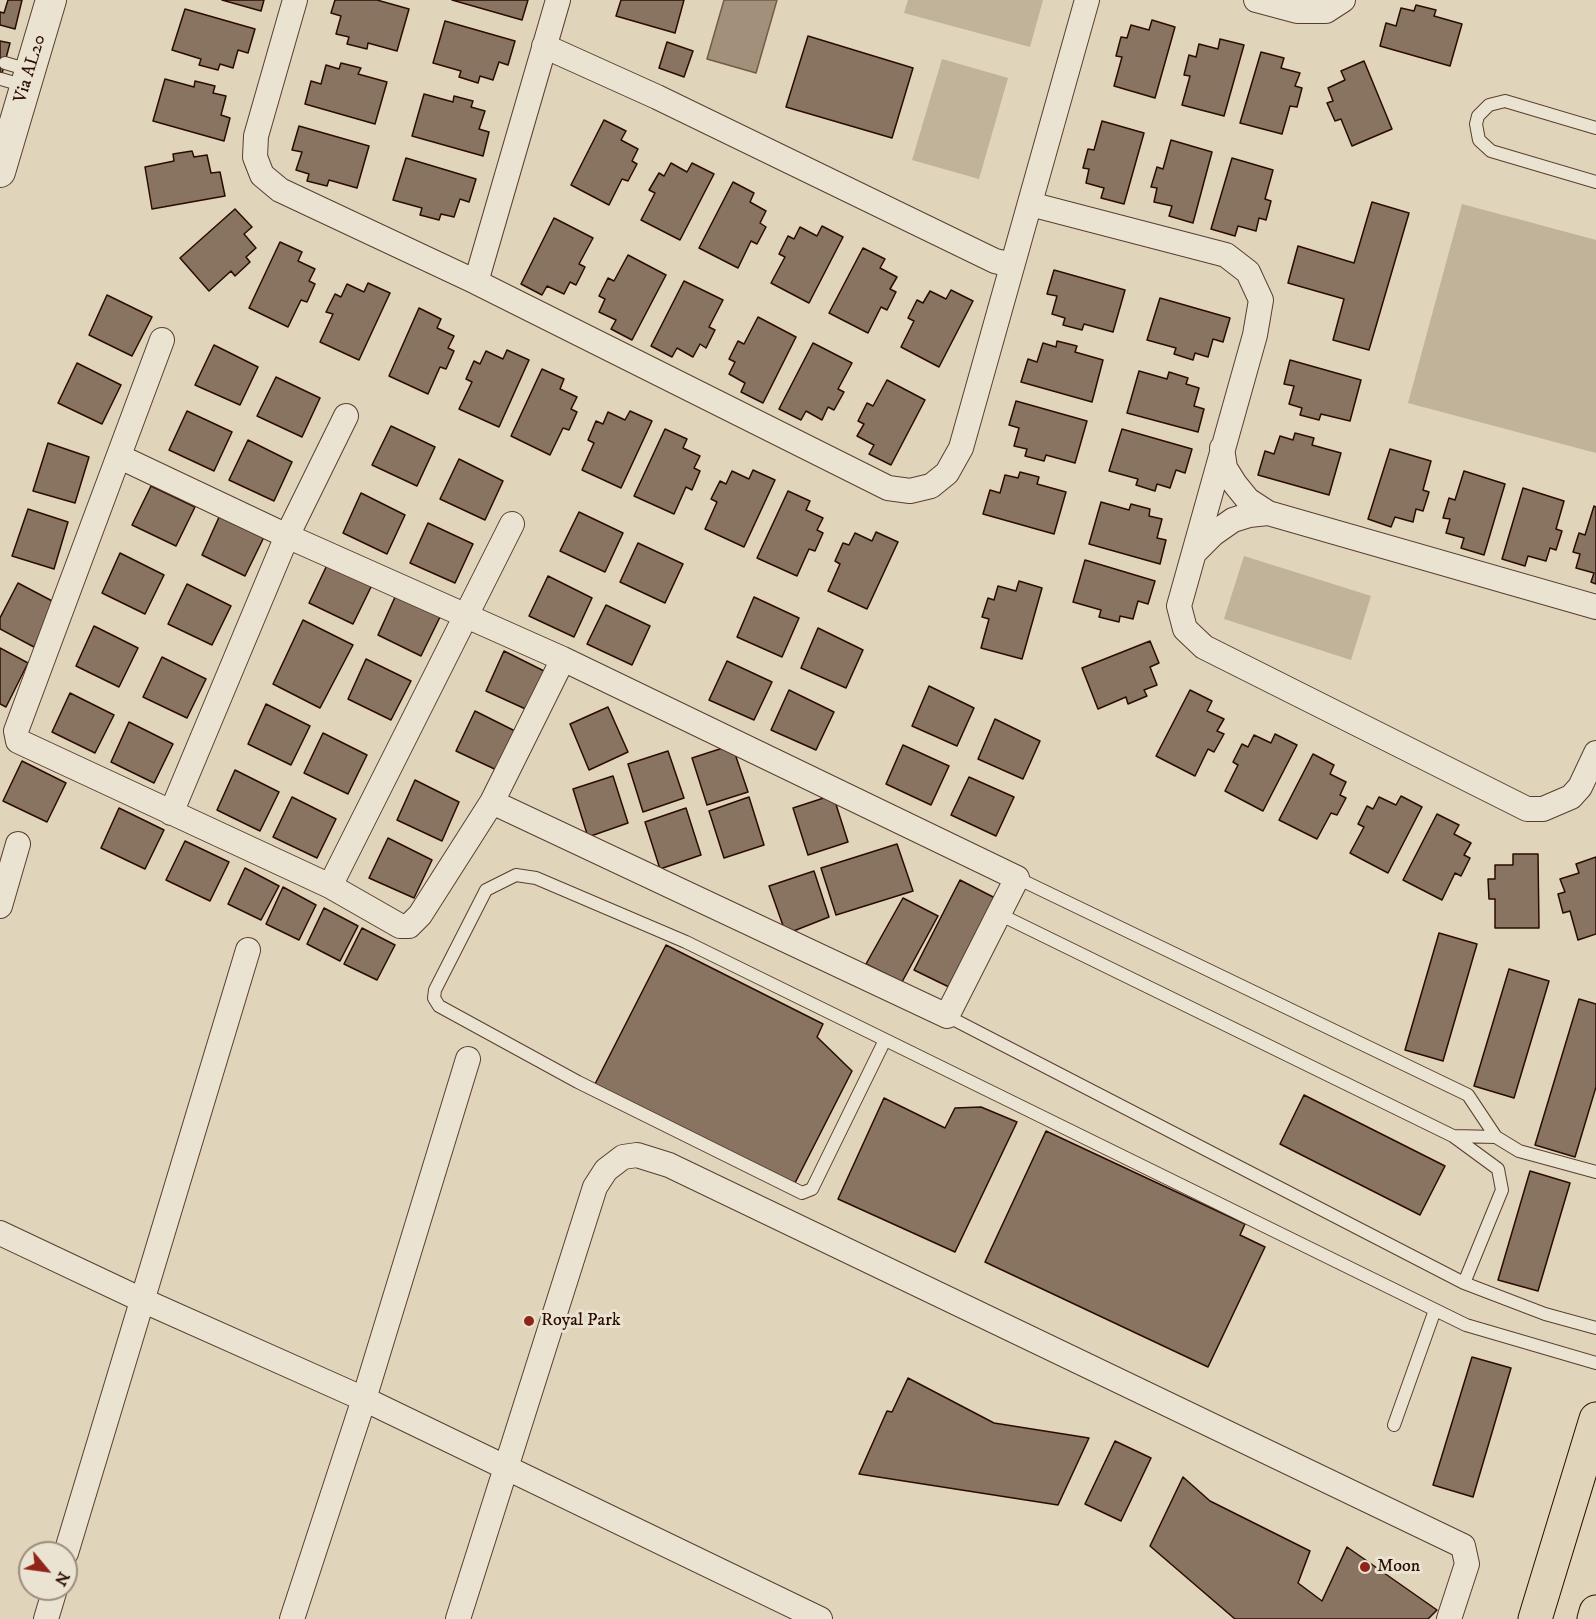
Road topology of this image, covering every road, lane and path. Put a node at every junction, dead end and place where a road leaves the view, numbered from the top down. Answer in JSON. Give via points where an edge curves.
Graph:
{"nodes":[{"id":1,"x":51,"y":0,"type":"edge"},
{"id":2,"x":295,"y":0,"type":"edge"},
{"id":3,"x":558,"y":0,"type":"edge"},
{"id":4,"x":1087,"y":0,"type":"edge"},
{"id":5,"x":1256,"y":0,"type":"edge"},
{"id":6,"x":1343,"y":0,"type":"edge"},
{"id":7,"x":544,"y":46,"type":"junction"},
{"id":8,"x":15,"y":75,"type":"edge"},
{"id":9,"x":1596,"y":128,"type":"edge"},
{"id":10,"x":0,"y":172,"type":"edge"},
{"id":11,"x":1596,"y":182,"type":"edge"},
{"id":12,"x":1030,"y":204,"type":"junction"},
{"id":13,"x":1012,"y":266,"type":"junction"},
{"id":14,"x":476,"y":282,"type":"junction"},
{"id":15,"x":162,"y":340,"type":"dead end"},
{"id":16,"x":346,"y":416,"type":"dead end"},
{"id":17,"x":1222,"y":448,"type":"junction"},
{"id":18,"x":120,"y":457,"type":"junction"},
{"id":19,"x":1268,"y":513,"type":"junction"},
{"id":20,"x":512,"y":524,"type":"dead end"},
{"id":21,"x":287,"y":536,"type":"junction"},
{"id":22,"x":1194,"y":554,"type":"junction"},
{"id":23,"x":1596,"y":607,"type":"edge"},
{"id":24,"x":466,"y":617,"type":"junction"},
{"id":25,"x":563,"y":659,"type":"junction"},
{"id":26,"x":1596,"y":753,"type":"edge"},
{"id":27,"x":492,"y":802,"type":"junction"},
{"id":28,"x":171,"y":813,"type":"junction"},
{"id":29,"x":18,"y":844,"type":"dead end"},
{"id":30,"x":1017,"y":878,"type":"junction"},
{"id":31,"x":330,"y":886,"type":"junction"},
{"id":32,"x":0,"y":906,"type":"edge"},
{"id":33,"x":999,"y":914,"type":"junction"},
{"id":34,"x":248,"y":950,"type":"dead end"},
{"id":35,"x":947,"y":1016,"type":"junction"},
{"id":36,"x":885,"y":1040,"type":"junction"},
{"id":37,"x":468,"y":1059,"type":"dead end"},
{"id":38,"x":1453,"y":1136,"type":"junction"},
{"id":39,"x":1496,"y":1137,"type":"junction"},
{"id":40,"x":1596,"y":1172,"type":"edge"},
{"id":41,"x":0,"y":1233,"type":"edge"},
{"id":42,"x":1464,"y":1283,"type":"junction"},
{"id":43,"x":142,"y":1300,"type":"junction"},
{"id":44,"x":1435,"y":1310,"type":"junction"},
{"id":45,"x":1596,"y":1328,"type":"edge"},
{"id":46,"x":1596,"y":1363,"type":"edge"},
{"id":47,"x":364,"y":1399,"type":"junction"},
{"id":48,"x":1596,"y":1419,"type":"edge"},
{"id":49,"x":1394,"y":1425,"type":"dead end"},
{"id":50,"x":506,"y":1468,"type":"junction"},
{"id":51,"x":70,"y":1541,"type":"edge"},
{"id":52,"x":51,"y":1601,"type":"edge"},
{"id":53,"x":1596,"y":1612,"type":"edge"},
{"id":54,"x":46,"y":1619,"type":"edge"},
{"id":55,"x":292,"y":1619,"type":"edge"},
{"id":56,"x":458,"y":1619,"type":"edge"},
{"id":57,"x":820,"y":1619,"type":"edge"},
{"id":58,"x":1449,"y":1619,"type":"edge"},
{"id":59,"x":1535,"y":1619,"type":"edge"},
{"id":60,"x":1594,"y":1619,"type":"edge"}],
"edges":[{"from":1,"to":8,"type":"street","name":"Via AL20"},
{"from":2,"to":14,"type":"street","via":[[256,136],[255,157],[262,176],[311,206]]},
{"from":3,"to":7,"type":"street"},
{"from":4,"to":12,"type":"street"},
{"from":5,"to":6,"type":"street","via":[[1297,11],[1326,11]]},
{"from":7,"to":13,"type":"street","via":[[994,261]]},
{"from":7,"to":14,"type":"street"},
{"from":8,"to":10,"type":"street","name":"Via AL20"},
{"from":9,"to":11,"type":"lane","via":[[1505,101],[1489,105],[1476,124],[1479,140],[1491,151]]},
{"from":12,"to":13,"type":"street"},
{"from":12,"to":17,"type":"street","via":[[1226,255],[1248,272],[1261,300],[1255,335]]},
{"from":13,"to":14,"type":"street","via":[[961,448],[947,473],[931,486],[910,491],[888,488]]},
{"from":15,"to":18,"type":"street"},
{"from":16,"to":21,"type":"street"},
{"from":17,"to":19,"type":"street","via":[[1225,468],[1235,484],[1248,500]]},
{"from":17,"to":22,"type":"street"},
{"from":18,"to":21,"type":"street"},
{"from":18,"to":28,"type":"street","via":[[16,730],[18,741],[28,747]]},
{"from":19,"to":22,"type":"street","via":[[1233,520]]},
{"from":19,"to":23,"type":"street"},
{"from":20,"to":24,"type":"street"},
{"from":21,"to":24,"type":"street"},
{"from":21,"to":28,"type":"street"},
{"from":22,"to":26,"type":"street","via":[[1179,606],[1185,629],[1204,647],[1527,809],[1543,810],[1571,797]]},
{"from":24,"to":25,"type":"street"},
{"from":24,"to":31,"type":"street"},
{"from":25,"to":27,"type":"street"},
{"from":25,"to":30,"type":"street"},
{"from":27,"to":31,"type":"street","via":[[409,926],[400,926]]},
{"from":27,"to":35,"type":"street"},
{"from":28,"to":31,"type":"street"},
{"from":29,"to":32,"type":"street"},
{"from":30,"to":33,"type":"street"},
{"from":30,"to":39,"type":"lane","via":[[1468,1095]]},
{"from":33,"to":35,"type":"street"},
{"from":33,"to":38,"type":"lane"},
{"from":34,"to":43,"type":"street"},
{"from":35,"to":42,"type":"lane"},
{"from":36,"to":36,"type":"lane","via":[[686,942],[536,878],[516,875],[486,890],[434,998],[439,1006],[578,1082],[802,1193],[812,1189]]},
{"from":36,"to":44,"type":"lane"},
{"from":37,"to":47,"type":"street"},
{"from":38,"to":39,"type":"lane"},
{"from":38,"to":42,"type":"lane","via":[[1498,1169],[1502,1190]]},
{"from":39,"to":40,"type":"lane","via":[[1533,1157]]},
{"from":41,"to":43,"type":"street"},
{"from":42,"to":45,"type":"lane","via":[[1535,1311]]},
{"from":43,"to":47,"type":"street"},
{"from":43,"to":51,"type":"street"},
{"from":44,"to":46,"type":"lane","via":[[1466,1325]]},
{"from":44,"to":49,"type":"lane"},
{"from":47,"to":50,"type":"street"},
{"from":47,"to":55,"type":"street"},
{"from":48,"to":59,"type":"highway"},
{"from":50,"to":56,"type":"street"},
{"from":50,"to":57,"type":"street"},
{"from":50,"to":58,"type":"street","via":[[595,1187],[606,1170],[623,1157],[637,1155],[669,1165],[1463,1546],[1467,1564]]},
{"from":52,"to":54,"type":"street"},
{"from":53,"to":60,"type":"highway"}]}
